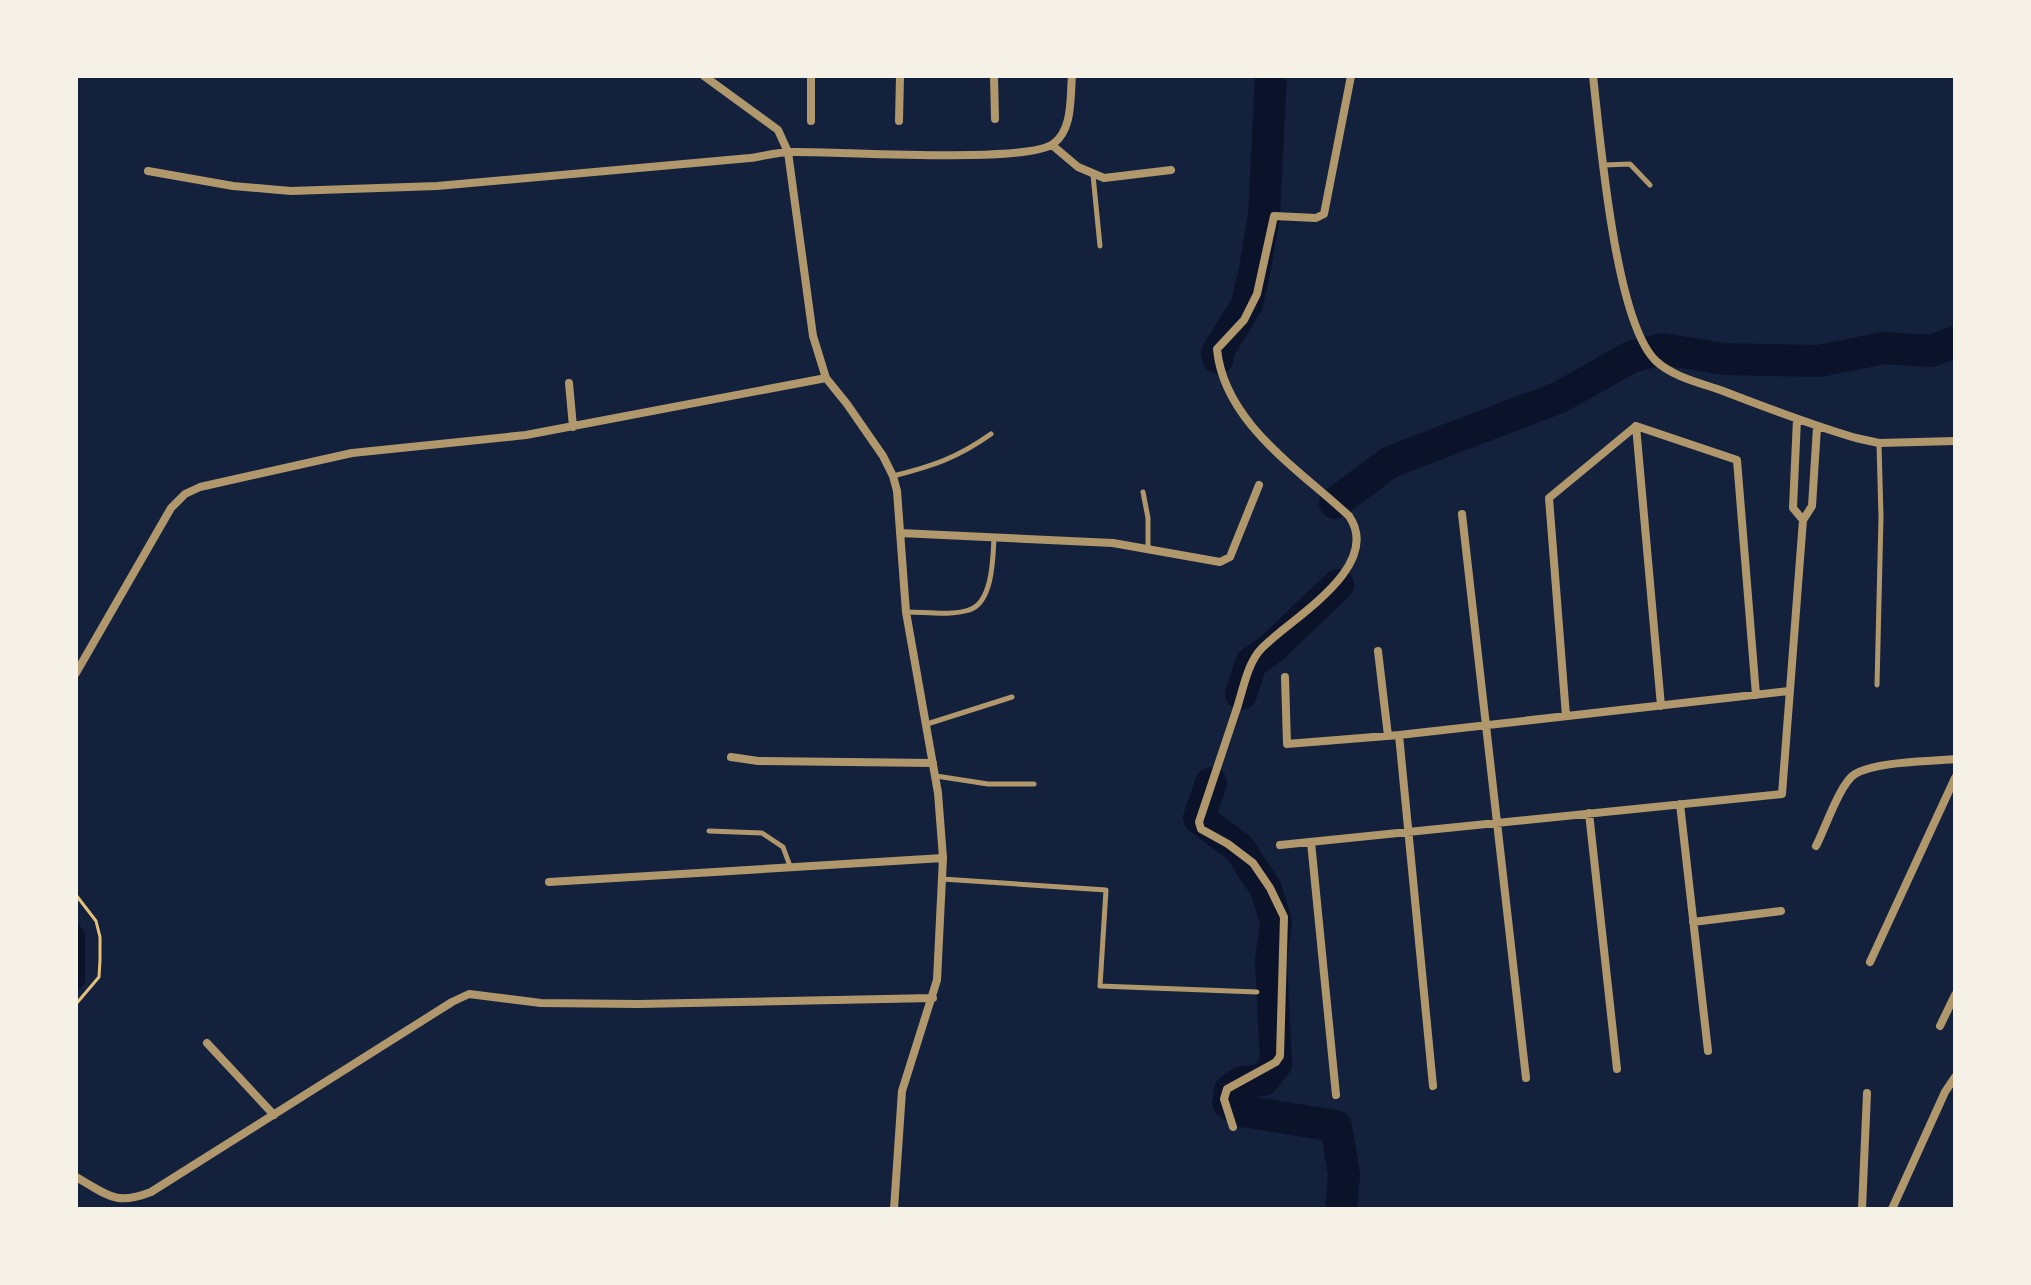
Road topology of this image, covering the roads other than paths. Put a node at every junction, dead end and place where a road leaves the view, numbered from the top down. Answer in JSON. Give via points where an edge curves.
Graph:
{"nodes":[{"id":1,"x":704,"y":76,"type":"edge"},
{"id":2,"x":811,"y":76,"type":"edge"},
{"id":3,"x":900,"y":76,"type":"edge"},
{"id":4,"x":994,"y":76,"type":"edge"},
{"id":5,"x":1072,"y":76,"type":"edge"},
{"id":6,"x":1351,"y":76,"type":"edge"},
{"id":7,"x":1593,"y":76,"type":"edge"},
{"id":8,"x":995,"y":119,"type":"dead end"},
{"id":9,"x":811,"y":121,"type":"dead end"},
{"id":10,"x":899,"y":121,"type":"dead end"},
{"id":11,"x":1052,"y":145,"type":"junction"},
{"id":12,"x":788,"y":152,"type":"junction"},
{"id":13,"x":1604,"y":165,"type":"junction"},
{"id":14,"x":1171,"y":170,"type":"dead end"},
{"id":15,"x":148,"y":171,"type":"dead end"},
{"id":16,"x":1093,"y":175,"type":"junction"},
{"id":17,"x":1650,"y":185,"type":"dead end"},
{"id":18,"x":1100,"y":246,"type":"dead end"},
{"id":19,"x":826,"y":378,"type":"junction"},
{"id":20,"x":569,"y":383,"type":"dead end"},
{"id":21,"x":1797,"y":419,"type":"junction"},
{"id":22,"x":1636,"y":426,"type":"junction"},
{"id":23,"x":573,"y":427,"type":"junction"},
{"id":24,"x":1817,"y":427,"type":"junction"},
{"id":25,"x":991,"y":434,"type":"dead end"},
{"id":26,"x":1955,"y":441,"type":"edge"},
{"id":27,"x":1879,"y":443,"type":"junction"},
{"id":28,"x":893,"y":476,"type":"junction"},
{"id":29,"x":1259,"y":485,"type":"dead end"},
{"id":30,"x":1143,"y":492,"type":"dead end"},
{"id":31,"x":1462,"y":514,"type":"dead end"},
{"id":32,"x":1803,"y":520,"type":"junction"},
{"id":33,"x":900,"y":533,"type":"junction"},
{"id":34,"x":994,"y":537,"type":"junction"},
{"id":35,"x":1148,"y":548,"type":"junction"},
{"id":36,"x":906,"y":612,"type":"junction"},
{"id":37,"x":1378,"y":651,"type":"dead end"},
{"id":38,"x":76,"y":673,"type":"edge"},
{"id":39,"x":1285,"y":677,"type":"dead end"},
{"id":40,"x":1877,"y":685,"type":"dead end"},
{"id":41,"x":1789,"y":691,"type":"junction"},
{"id":42,"x":1756,"y":695,"type":"junction"},
{"id":43,"x":1012,"y":697,"type":"dead end"},
{"id":44,"x":1661,"y":706,"type":"junction"},
{"id":45,"x":1566,"y":716,"type":"junction"},
{"id":46,"x":927,"y":724,"type":"junction"},
{"id":47,"x":1486,"y":726,"type":"junction"},
{"id":48,"x":1399,"y":735,"type":"junction"},
{"id":49,"x":1388,"y":736,"type":"junction"},
{"id":50,"x":731,"y":757,"type":"dead end"},
{"id":51,"x":1955,"y":759,"type":"edge"},
{"id":52,"x":933,"y":763,"type":"junction"},
{"id":53,"x":936,"y":776,"type":"junction"},
{"id":54,"x":1955,"y":778,"type":"edge"},
{"id":55,"x":1034,"y":784,"type":"dead end"},
{"id":56,"x":1680,"y":804,"type":"junction"},
{"id":57,"x":1589,"y":813,"type":"junction"},
{"id":58,"x":1496,"y":822,"type":"junction"},
{"id":59,"x":709,"y":831,"type":"dead end"},
{"id":60,"x":1408,"y":831,"type":"junction"},
{"id":61,"x":1311,"y":842,"type":"junction"},
{"id":62,"x":1280,"y":845,"type":"dead end"},
{"id":63,"x":1816,"y":846,"type":"dead end"},
{"id":64,"x":943,"y":858,"type":"junction"},
{"id":65,"x":790,"y":868,"type":"junction"},
{"id":66,"x":942,"y":879,"type":"junction"},
{"id":67,"x":549,"y":882,"type":"dead end"},
{"id":68,"x":1781,"y":911,"type":"dead end"},
{"id":69,"x":1693,"y":922,"type":"junction"},
{"id":70,"x":1870,"y":962,"type":"dead end"},
{"id":71,"x":1257,"y":992,"type":"dead end"},
{"id":72,"x":1955,"y":995,"type":"edge"},
{"id":73,"x":933,"y":998,"type":"junction"},
{"id":74,"x":1940,"y":1026,"type":"dead end"},
{"id":75,"x":207,"y":1043,"type":"dead end"},
{"id":76,"x":1708,"y":1051,"type":"dead end"},
{"id":77,"x":1617,"y":1069,"type":"dead end"},
{"id":78,"x":1955,"y":1077,"type":"edge"},
{"id":79,"x":1526,"y":1078,"type":"dead end"},
{"id":80,"x":1433,"y":1086,"type":"dead end"},
{"id":81,"x":1867,"y":1093,"type":"dead end"},
{"id":82,"x":1336,"y":1095,"type":"dead end"},
{"id":83,"x":274,"y":1115,"type":"junction"},
{"id":84,"x":1233,"y":1127,"type":"dead end"},
{"id":85,"x":76,"y":1177,"type":"edge"},
{"id":86,"x":894,"y":1209,"type":"edge"},
{"id":87,"x":1862,"y":1209,"type":"edge"},
{"id":88,"x":1892,"y":1209,"type":"edge"}],
"edges":[{"from":1,"to":12,"type":"street","via":[[778,130]]},
{"from":2,"to":9,"type":"street"},
{"from":3,"to":10,"type":"street"},
{"from":4,"to":8,"type":"street"},
{"from":5,"to":11,"type":"street","via":[[1066,125]]},
{"from":6,"to":84,"type":"street","via":[[1324,214],[1274,216],[1257,294],[1244,320],[1217,349],[1227,387],[1245,417],[1356,526],[1352,558],[1337,584],[1257,654],[1199,822],[1201,829],[1253,863],[1284,917],[1280,1056],[1227,1089],[1224,1099]]},
{"from":7,"to":13,"type":"street"},
{"from":11,"to":12,"type":"street","via":[[1013,154]]},
{"from":11,"to":16,"type":"street"},
{"from":12,"to":15,"type":"street","via":[[437,186],[320,190],[233,186]]},
{"from":12,"to":19,"type":"street","via":[[813,336]]},
{"from":13,"to":17,"type":"lane","via":[[1630,164]]},
{"from":13,"to":21,"type":"street","via":[[1624,293],[1641,339],[1656,361],[1689,379]]},
{"from":14,"to":16,"type":"street"},
{"from":16,"to":18,"type":"lane"},
{"from":19,"to":23,"type":"street"},
{"from":19,"to":28,"type":"street"},
{"from":20,"to":23,"type":"street"},
{"from":21,"to":24,"type":"street"},
{"from":21,"to":32,"type":"street","via":[[1793,508]]},
{"from":22,"to":42,"type":"street","via":[[1737,460]]},
{"from":22,"to":44,"type":"street"},
{"from":22,"to":45,"type":"street","via":[[1549,498]]},
{"from":23,"to":38,"type":"street","via":[[352,453],[185,494],[171,508]]},
{"from":24,"to":27,"type":"street"},
{"from":24,"to":32,"type":"street","via":[[1812,506]]},
{"from":25,"to":28,"type":"lane","via":[[934,466]]},
{"from":26,"to":27,"type":"street"},
{"from":27,"to":40,"type":"lane"},
{"from":28,"to":33,"type":"street"},
{"from":29,"to":35,"type":"street","via":[[1225,561]]},
{"from":30,"to":35,"type":"lane"},
{"from":31,"to":47,"type":"street"},
{"from":32,"to":41,"type":"street"},
{"from":33,"to":34,"type":"street"},
{"from":33,"to":36,"type":"street"},
{"from":34,"to":35,"type":"street"},
{"from":34,"to":36,"type":"lane","via":[[992,576],[980,604],[971,610]]},
{"from":36,"to":46,"type":"street"},
{"from":37,"to":49,"type":"street"},
{"from":39,"to":49,"type":"street","via":[[1287,744]]},
{"from":41,"to":42,"type":"street"},
{"from":41,"to":56,"type":"street","via":[[1782,794]]},
{"from":42,"to":44,"type":"street"},
{"from":43,"to":46,"type":"lane"},
{"from":44,"to":45,"type":"street"},
{"from":45,"to":47,"type":"street"},
{"from":46,"to":52,"type":"street"},
{"from":47,"to":48,"type":"street"},
{"from":47,"to":58,"type":"street"},
{"from":48,"to":49,"type":"street"},
{"from":48,"to":60,"type":"street"},
{"from":50,"to":52,"type":"street"},
{"from":51,"to":63,"type":"street","via":[[1854,775]]},
{"from":52,"to":53,"type":"street"},
{"from":53,"to":55,"type":"lane"},
{"from":53,"to":64,"type":"street"},
{"from":54,"to":70,"type":"street"},
{"from":56,"to":57,"type":"street"},
{"from":56,"to":69,"type":"street"},
{"from":57,"to":58,"type":"street"},
{"from":57,"to":77,"type":"street"},
{"from":58,"to":60,"type":"street"},
{"from":58,"to":79,"type":"street"},
{"from":59,"to":65,"type":"lane","via":[[762,833],[783,847]]},
{"from":60,"to":61,"type":"street"},
{"from":60,"to":80,"type":"street"},
{"from":61,"to":62,"type":"street"},
{"from":61,"to":82,"type":"street"},
{"from":64,"to":65,"type":"street"},
{"from":64,"to":66,"type":"street"},
{"from":65,"to":67,"type":"street"},
{"from":66,"to":71,"type":"lane","via":[[1106,890],[1100,986]]},
{"from":66,"to":73,"type":"street"},
{"from":68,"to":69,"type":"street"},
{"from":69,"to":76,"type":"street"},
{"from":72,"to":74,"type":"street"},
{"from":73,"to":83,"type":"street","via":[[555,1004],[469,994]]},
{"from":73,"to":86,"type":"street","via":[[902,1091]]},
{"from":75,"to":83,"type":"street"},
{"from":78,"to":88,"type":"street"},
{"from":81,"to":87,"type":"street"},
{"from":83,"to":85,"type":"street","via":[[130,1200],[114,1198]]}]}
